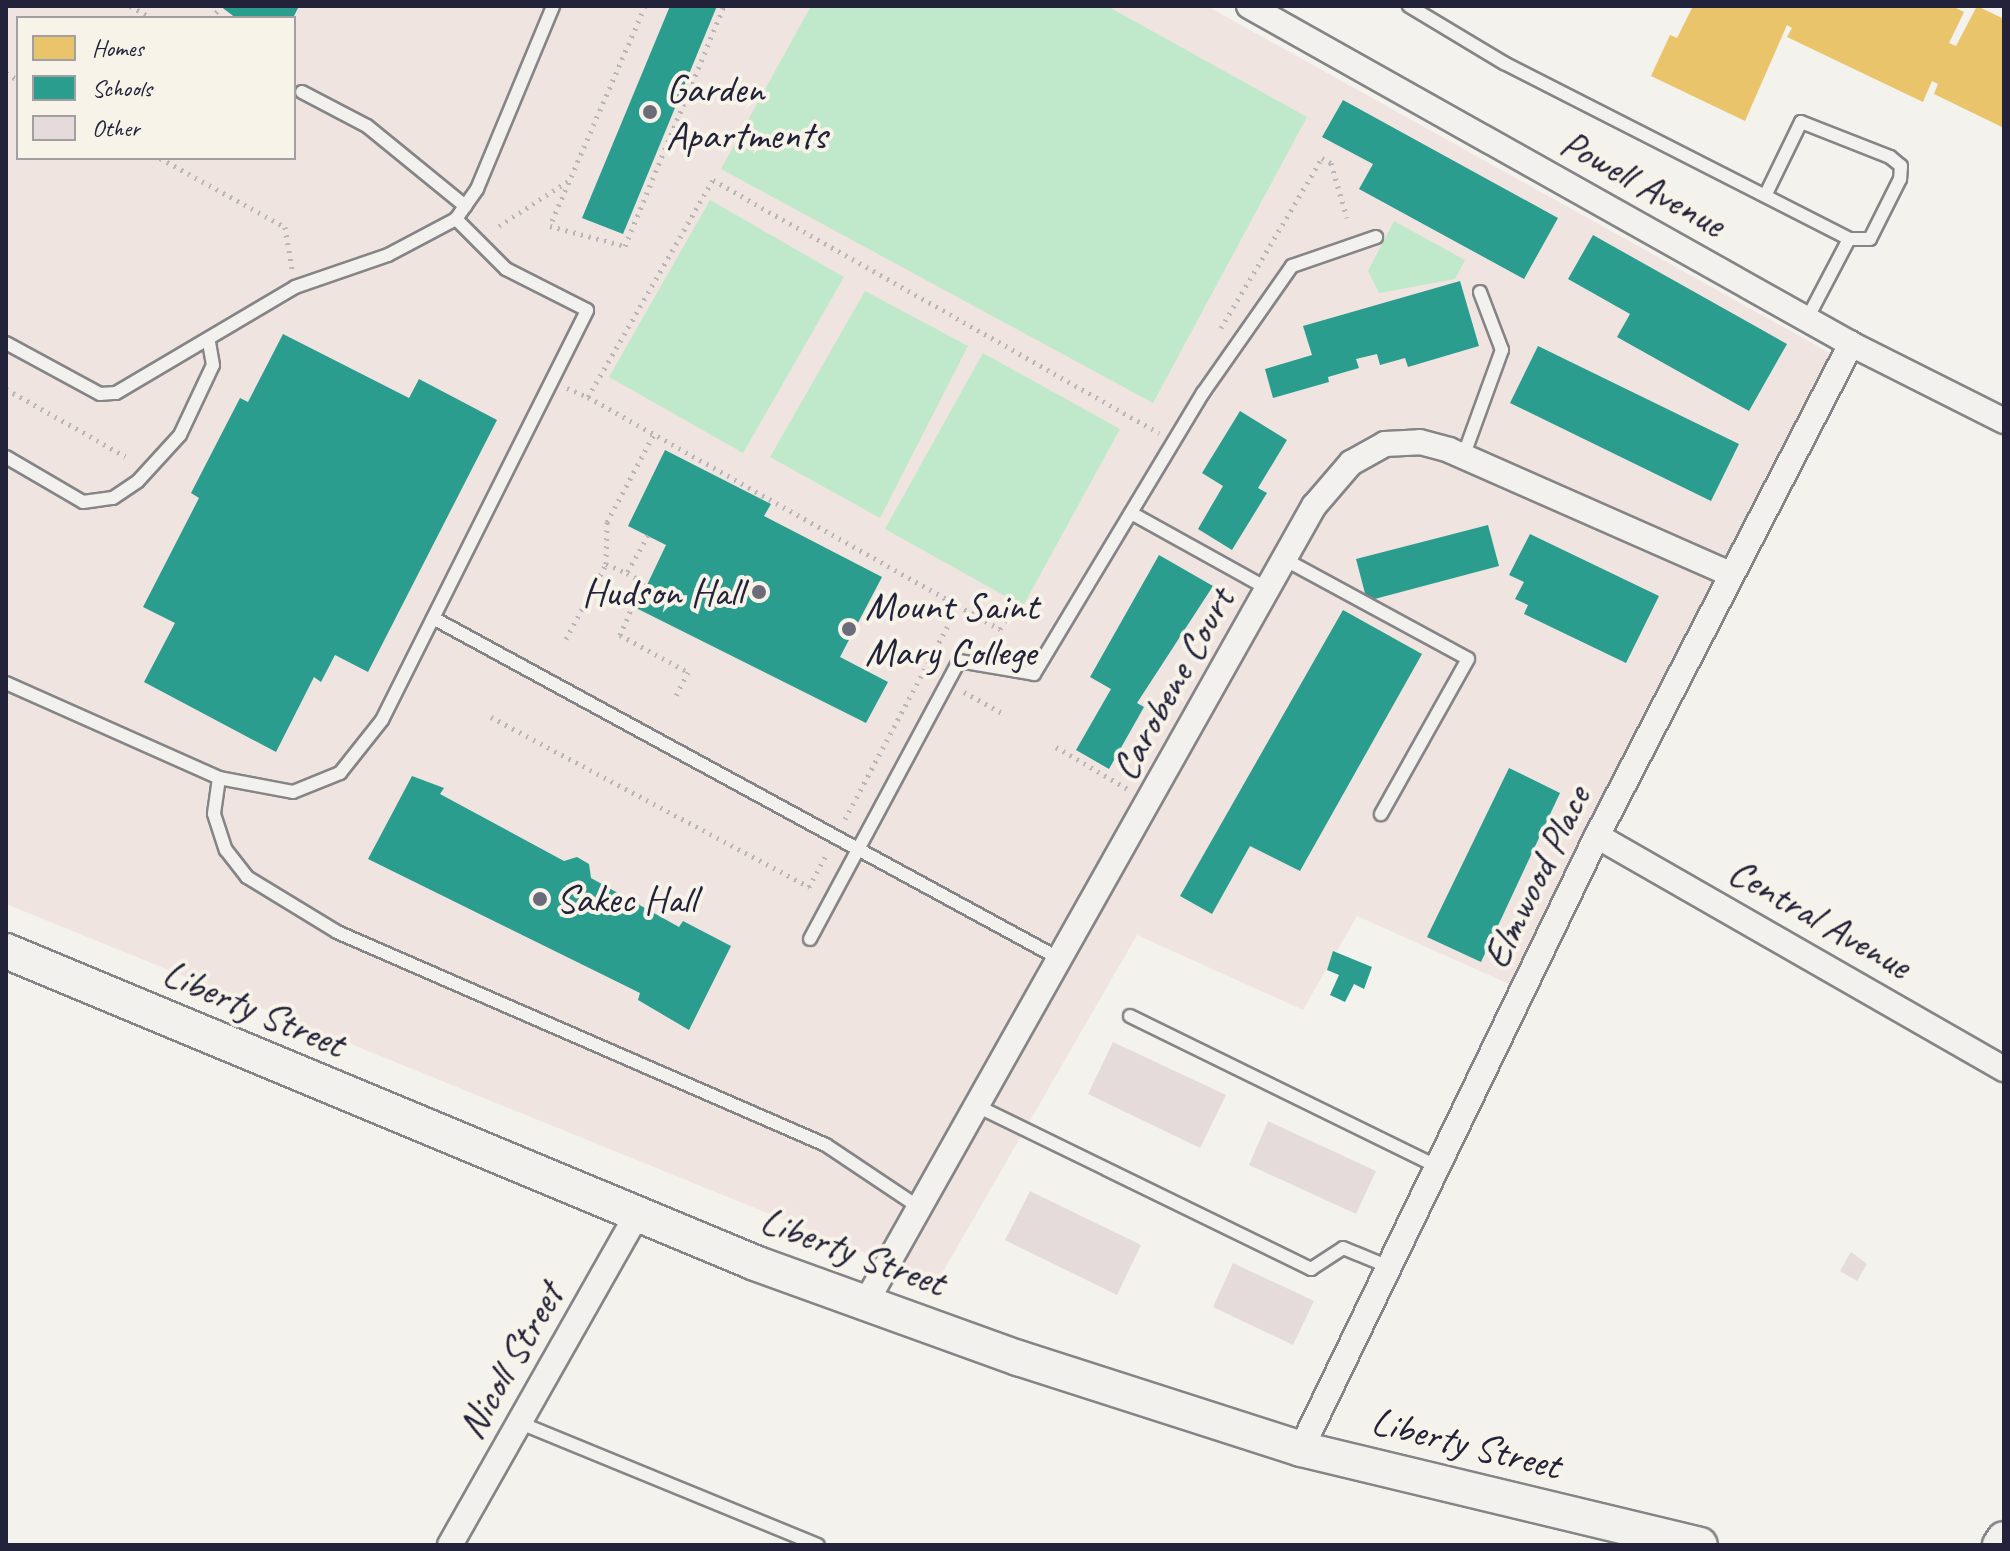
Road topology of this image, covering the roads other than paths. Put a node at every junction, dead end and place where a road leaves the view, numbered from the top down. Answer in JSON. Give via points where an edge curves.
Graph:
{"nodes":[{"id":1,"x":553,"y":6,"type":"edge"},
{"id":2,"x":1249,"y":6,"type":"edge"},
{"id":3,"x":1409,"y":6,"type":"edge"},
{"id":4,"x":1287,"y":15,"type":"edge"},
{"id":5,"x":302,"y":92,"type":"dead end"},
{"id":6,"x":1766,"y":194,"type":"junction"},
{"id":7,"x":465,"y":206,"type":"junction"},
{"id":8,"x":456,"y":219,"type":"junction"},
{"id":9,"x":1376,"y":237,"type":"dead end"},
{"id":10,"x":1849,"y":239,"type":"junction"},
{"id":11,"x":1480,"y":292,"type":"dead end"},
{"id":12,"x":1807,"y":319,"type":"junction"},
{"id":13,"x":6,"y":343,"type":"edge"},
{"id":14,"x":209,"y":343,"type":"junction"},
{"id":15,"x":1851,"y":344,"type":"junction"},
{"id":16,"x":2004,"y":421,"type":"edge"},
{"id":17,"x":6,"y":457,"type":"edge"},
{"id":18,"x":1463,"y":457,"type":"junction"},
{"id":19,"x":1131,"y":513,"type":"junction"},
{"id":20,"x":1284,"y":559,"type":"junction"},
{"id":21,"x":1730,"y":574,"type":"junction"},
{"id":22,"x":1268,"y":589,"type":"junction"},
{"id":23,"x":433,"y":618,"type":"junction"},
{"id":24,"x":6,"y":683,"type":"edge"},
{"id":25,"x":219,"y":778,"type":"junction"},
{"id":26,"x":1381,"y":814,"type":"dead end"},
{"id":27,"x":1597,"y":836,"type":"junction"},
{"id":28,"x":857,"y":847,"type":"junction"},
{"id":29,"x":810,"y":939,"type":"dead end"},
{"id":30,"x":6,"y":951,"type":"edge"},
{"id":31,"x":1063,"y":960,"type":"junction"},
{"id":32,"x":1130,"y":1016,"type":"dead end"},
{"id":33,"x":2004,"y":1069,"type":"edge"},
{"id":34,"x":977,"y":1106,"type":"junction"},
{"id":35,"x":1438,"y":1167,"type":"junction"},
{"id":36,"x":920,"y":1208,"type":"junction"},
{"id":37,"x":637,"y":1214,"type":"junction"},
{"id":38,"x":1389,"y":1267,"type":"junction"},
{"id":39,"x":865,"y":1304,"type":"junction"},
{"id":40,"x":518,"y":1422,"type":"junction"},
{"id":41,"x":1301,"y":1449,"type":"junction"},
{"id":42,"x":2004,"y":1539,"type":"edge"},
{"id":43,"x":450,"y":1545,"type":"edge"},
{"id":44,"x":818,"y":1545,"type":"edge"},
{"id":45,"x":1700,"y":1545,"type":"edge"},
{"id":46,"x":2000,"y":1545,"type":"edge"}],
"edges":[{"from":1,"to":7,"type":"lane"},
{"from":2,"to":4,"type":"street","name":"Powell Avenue"},
{"from":3,"to":6,"type":"lane","via":[[1504,63]]},
{"from":4,"to":12,"type":"street","name":"Powell Avenue"},
{"from":5,"to":7,"type":"lane","via":[[367,126]]},
{"from":6,"to":10,"type":"lane"},
{"from":6,"to":10,"type":"lane","via":[[1801,122],[1890,157],[1901,166],[1900,179],[1870,239]]},
{"from":7,"to":8,"type":"lane"},
{"from":8,"to":14,"type":"lane","via":[[388,255],[295,287]]},
{"from":8,"to":23,"type":"lane","via":[[506,269],[587,310]]},
{"from":9,"to":19,"type":"lane","via":[[1292,266],[1203,393]]},
{"from":10,"to":12,"type":"lane"},
{"from":11,"to":18,"type":"lane","via":[[1502,350]]},
{"from":12,"to":15,"type":"street","name":"Powell Avenue"},
{"from":13,"to":14,"type":"lane","via":[[100,394],[116,393]]},
{"from":14,"to":17,"type":"lane","via":[[213,365],[180,435],[138,481],[113,498],[83,502]]},
{"from":15,"to":16,"type":"street","name":"Powell Avenue"},
{"from":15,"to":21,"type":"street","name":"Elmwood Place"},
{"from":18,"to":20,"type":"street","name":"Carobene Court","via":[[1420,442],[1385,444],[1351,463],[1314,506]]},
{"from":18,"to":21,"type":"street","name":"Carobene Court"},
{"from":19,"to":22,"type":"lane"},
{"from":19,"to":28,"type":"lane","via":[[1034,674],[959,661]]},
{"from":20,"to":22,"type":"street","name":"Carobene Court"},
{"from":20,"to":26,"type":"lane","via":[[1468,659]]},
{"from":21,"to":27,"type":"street","name":"Elmwood Place"},
{"from":22,"to":31,"type":"street","name":"Carobene Court"},
{"from":23,"to":25,"type":"lane","via":[[382,720],[340,773],[293,792]]},
{"from":23,"to":28,"type":"lane"},
{"from":24,"to":25,"type":"lane"},
{"from":25,"to":36,"type":"lane","via":[[214,814],[226,850],[247,877],[273,893],[337,932],[826,1145]]},
{"from":27,"to":33,"type":"street","name":"Central Avenue"},
{"from":27,"to":35,"type":"street","name":"Elmwood Place"},
{"from":28,"to":29,"type":"lane"},
{"from":28,"to":31,"type":"lane"},
{"from":30,"to":37,"type":"street","name":"Liberty Street"},
{"from":31,"to":34,"type":"street","name":"Carobene Court"},
{"from":32,"to":35,"type":"lane"},
{"from":34,"to":36,"type":"street","name":"Carobene Court"},
{"from":34,"to":38,"type":"lane","via":[[1311,1269],[1343,1248]]},
{"from":35,"to":38,"type":"street","name":"Elmwood Place"},
{"from":36,"to":39,"type":"street","name":"Carobene Court"},
{"from":37,"to":39,"type":"street","name":"Liberty Street"},
{"from":37,"to":40,"type":"street","name":"Nicoll Street"},
{"from":38,"to":41,"type":"street","name":"Elmwood Place"},
{"from":39,"to":41,"type":"street","name":"Liberty Street"},
{"from":40,"to":43,"type":"street","name":"Nicoll Street"},
{"from":40,"to":44,"type":"lane"},
{"from":41,"to":45,"type":"street","name":"Liberty Street"},
{"from":42,"to":46,"type":"street"}]}
